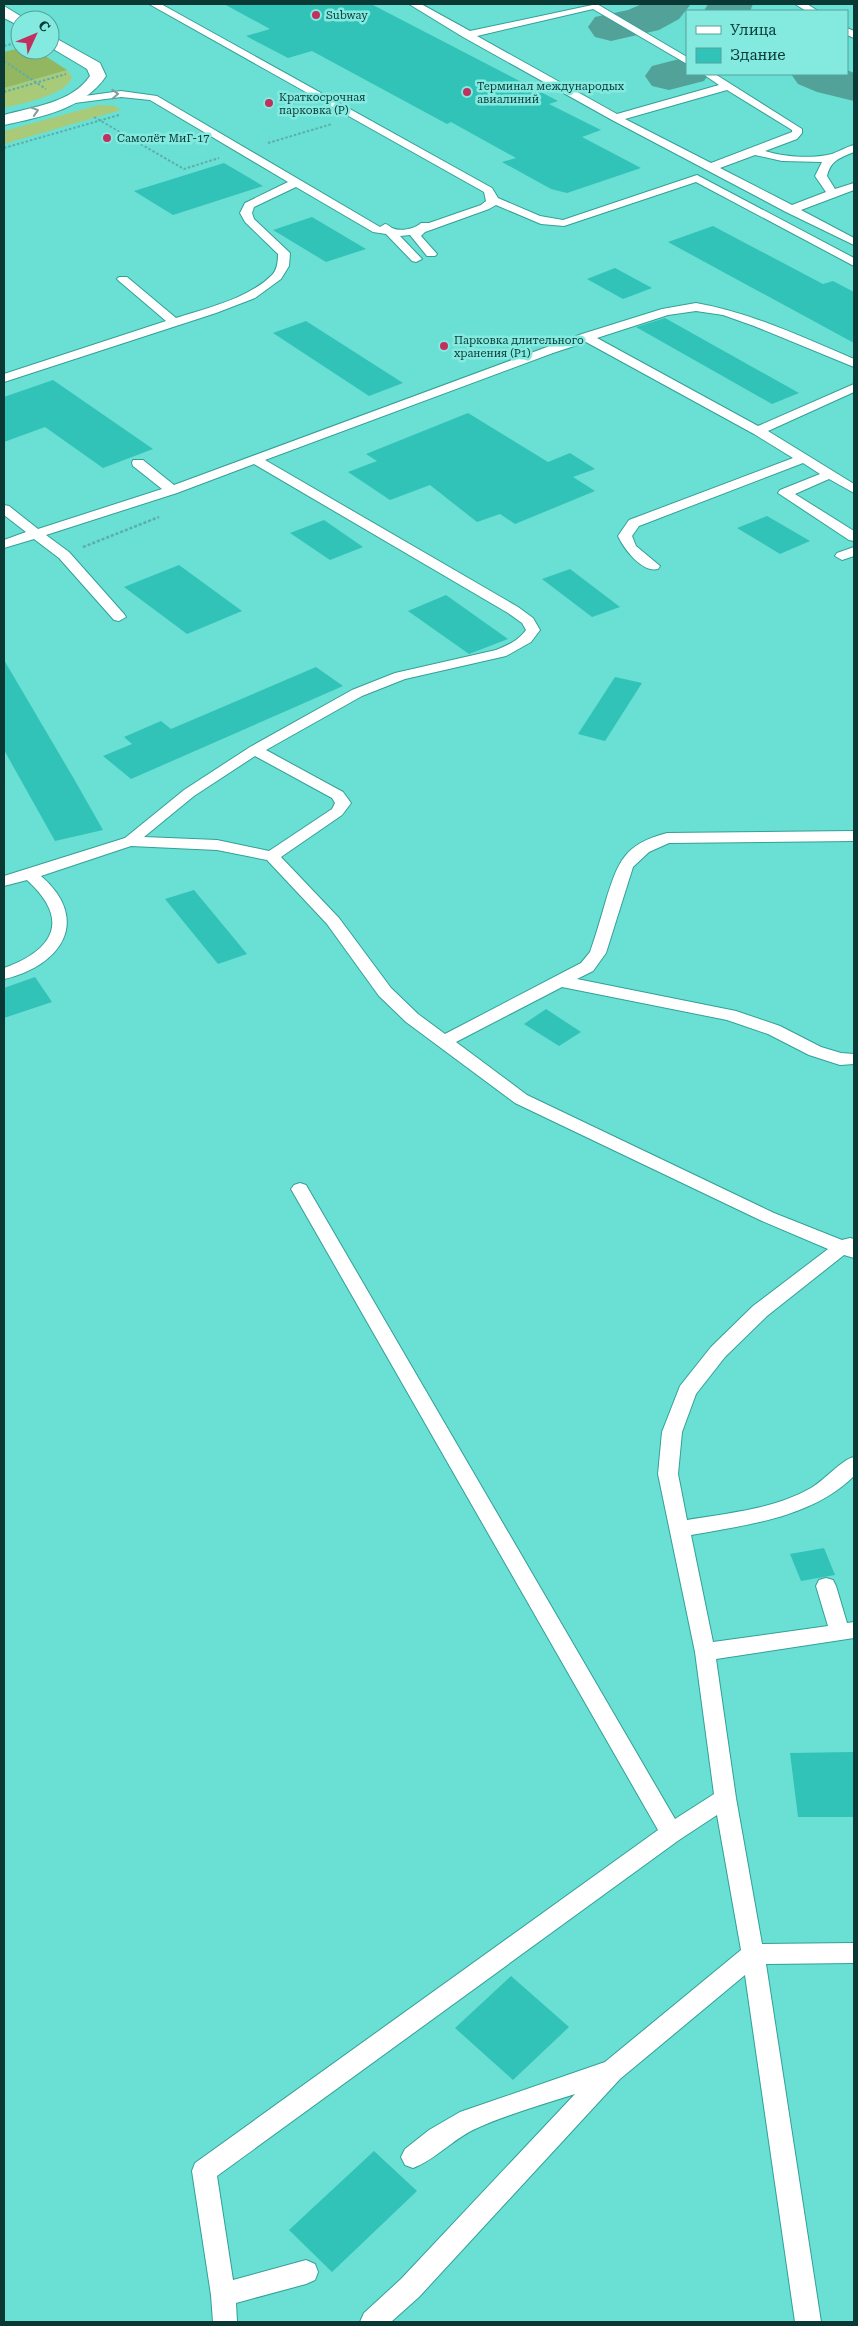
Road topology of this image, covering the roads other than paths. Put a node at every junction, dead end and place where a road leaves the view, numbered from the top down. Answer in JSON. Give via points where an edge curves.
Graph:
{"nodes":[{"id":1,"x":139,"y":4,"type":"edge"},
{"id":2,"x":154,"y":4,"type":"edge"},
{"id":3,"x":414,"y":4,"type":"edge"},
{"id":4,"x":800,"y":4,"type":"edge"},
{"id":5,"x":592,"y":5,"type":"edge"},
{"id":6,"x":811,"y":10,"type":"edge"},
{"id":7,"x":467,"y":36,"type":"junction"},
{"id":8,"x":60,"y":46,"type":"edge"},
{"id":9,"x":686,"y":60,"type":"edge"},
{"id":10,"x":710,"y":75,"type":"edge"},
{"id":11,"x":728,"y":86,"type":"junction"},
{"id":12,"x":67,"y":101,"type":"junction"},
{"id":13,"x":616,"y":118,"type":"junction"},
{"id":14,"x":4,"y":120,"type":"edge"},
{"id":15,"x":854,"y":148,"type":"edge"},
{"id":16,"x":247,"y":150,"type":"junction"},
{"id":17,"x":755,"y":151,"type":"junction"},
{"id":18,"x":832,"y":157,"type":"junction"},
{"id":19,"x":711,"y":167,"type":"junction"},
{"id":20,"x":295,"y":183,"type":"junction"},
{"id":21,"x":854,"y":186,"type":"edge"},
{"id":22,"x":833,"y":194,"type":"junction"},
{"id":23,"x":492,"y":200,"type":"junction"},
{"id":24,"x":790,"y":210,"type":"junction"},
{"id":25,"x":429,"y":221,"type":"junction"},
{"id":26,"x":383,"y":228,"type":"junction"},
{"id":27,"x":419,"y":230,"type":"junction"},
{"id":28,"x":854,"y":242,"type":"edge"},
{"id":29,"x":431,"y":254,"type":"dead end"},
{"id":30,"x":416,"y":259,"type":"dead end"},
{"id":31,"x":854,"y":263,"type":"edge"},
{"id":32,"x":124,"y":279,"type":"dead end"},
{"id":33,"x":174,"y":322,"type":"junction"},
{"id":34,"x":586,"y":337,"type":"junction"},
{"id":35,"x":854,"y":362,"type":"edge"},
{"id":36,"x":4,"y":378,"type":"edge"},
{"id":37,"x":854,"y":388,"type":"edge"},
{"id":38,"x":758,"y":431,"type":"junction"},
{"id":39,"x":805,"y":458,"type":"junction"},
{"id":40,"x":256,"y":460,"type":"junction"},
{"id":41,"x":138,"y":463,"type":"dead end"},
{"id":42,"x":831,"y":474,"type":"junction"},
{"id":43,"x":854,"y":489,"type":"edge"},
{"id":44,"x":172,"y":490,"type":"junction"},
{"id":45,"x":4,"y":509,"type":"edge"},
{"id":46,"x":38,"y":533,"type":"junction"},
{"id":47,"x":854,"y":537,"type":"edge"},
{"id":48,"x":4,"y":544,"type":"edge"},
{"id":49,"x":653,"y":566,"type":"dead end"},
{"id":50,"x":119,"y":617,"type":"dead end"},
{"id":51,"x":255,"y":750,"type":"junction"},
{"id":52,"x":854,"y":836,"type":"edge"},
{"id":53,"x":130,"y":841,"type":"junction"},
{"id":54,"x":272,"y":856,"type":"junction"},
{"id":55,"x":30,"y":874,"type":"junction"},
{"id":56,"x":4,"y":881,"type":"edge"},
{"id":57,"x":4,"y":974,"type":"edge"},
{"id":58,"x":560,"y":981,"type":"junction"},
{"id":59,"x":443,"y":1042,"type":"junction"},
{"id":60,"x":854,"y":1059,"type":"edge"},
{"id":61,"x":300,"y":1189,"type":"dead end"},
{"id":62,"x":850,"y":1247,"type":"edge"},
{"id":63,"x":854,"y":1464,"type":"edge"},
{"id":64,"x":679,"y":1529,"type":"junction"},
{"id":65,"x":826,"y":1586,"type":"dead end"},
{"id":66,"x":847,"y":1631,"type":"edge"},
{"id":67,"x":705,"y":1652,"type":"junction"},
{"id":68,"x":725,"y":1798,"type":"junction"},
{"id":69,"x":672,"y":1833,"type":"junction"},
{"id":70,"x":854,"y":1953,"type":"edge"},
{"id":71,"x":753,"y":1954,"type":"junction"},
{"id":72,"x":612,"y":2071,"type":"junction"},
{"id":73,"x":413,"y":2157,"type":"dead end"},
{"id":74,"x":306,"y":2272,"type":"dead end"},
{"id":75,"x":223,"y":2295,"type":"junction"},
{"id":76,"x":225,"y":2322,"type":"edge"},
{"id":77,"x":373,"y":2322,"type":"edge"},
{"id":78,"x":808,"y":2322,"type":"edge"}],
"edges":[{"from":1,"to":25,"type":"lane","via":[[478,193],[478,199],[472,204]]},
{"from":2,"to":23,"type":"lane","via":[[488,190]]},
{"from":3,"to":7,"type":"lane"},
{"from":4,"to":6,"type":"lane"},
{"from":5,"to":7,"type":"lane"},
{"from":5,"to":9,"type":"lane"},
{"from":7,"to":13,"type":"lane"},
{"from":8,"to":12,"type":"main road","via":[[94,66],[98,76],[87,90]]},
{"from":10,"to":11,"type":"lane"},
{"from":11,"to":13,"type":"lane"},
{"from":11,"to":17,"type":"lane","via":[[797,129],[798,133],[793,137]]},
{"from":14,"to":12,"type":"main road","one_way":true},
{"from":12,"to":16,"type":"lane","one_way":true,"via":[[123,94],[146,96]]},
{"from":13,"to":19,"type":"lane"},
{"from":15,"to":18,"type":"lane"},
{"from":16,"to":20,"type":"lane"},
{"from":16,"to":26,"type":"lane"},
{"from":17,"to":18,"type":"lane","via":[[780,158]]},
{"from":17,"to":19,"type":"lane"},
{"from":18,"to":22,"type":"lane","via":[[821,176]]},
{"from":19,"to":24,"type":"lane"},
{"from":20,"to":26,"type":"lane"},
{"from":20,"to":33,"type":"lane","via":[[249,205],[246,213],[249,220],[284,253],[283,266],[277,277],[251,295]]},
{"from":21,"to":22,"type":"lane"},
{"from":22,"to":24,"type":"lane"},
{"from":23,"to":27,"type":"lane","via":[[485,207]]},
{"from":23,"to":31,"type":"lane","via":[[506,203],[543,222],[558,224],[697,178]]},
{"from":24,"to":28,"type":"lane"},
{"from":25,"to":26,"type":"lane"},
{"from":25,"to":27,"type":"lane"},
{"from":26,"to":27,"type":"lane","via":[[402,232]]},
{"from":26,"to":30,"type":"lane"},
{"from":27,"to":29,"type":"lane","via":[[415,236]]},
{"from":32,"to":33,"type":"lane"},
{"from":33,"to":36,"type":"lane"},
{"from":34,"to":35,"type":"lane","via":[[666,312],[696,307],[758,323]]},
{"from":34,"to":38,"type":"lane"},
{"from":34,"to":40,"type":"lane"},
{"from":37,"to":38,"type":"lane"},
{"from":38,"to":39,"type":"lane"},
{"from":39,"to":42,"type":"lane"},
{"from":39,"to":49,"type":"lane","via":[[634,523],[625,536],[630,548]]},
{"from":40,"to":44,"type":"lane"},
{"from":40,"to":51,"type":"lane","via":[[513,610],[528,621],[533,630],[530,639],[517,648],[413,672],[354,695]]},
{"from":41,"to":44,"type":"lane"},
{"from":42,"to":43,"type":"lane"},
{"from":42,"to":47,"type":"lane","via":[[784,492]]},
{"from":44,"to":46,"type":"lane"},
{"from":45,"to":46,"type":"lane"},
{"from":46,"to":48,"type":"lane"},
{"from":46,"to":50,"type":"lane","via":[[64,555]]},
{"from":51,"to":53,"type":"lane","via":[[189,793]]},
{"from":51,"to":54,"type":"lane","via":[[338,795],[343,803],[337,812]]},
{"from":52,"to":58,"type":"lane","via":[[667,838],[645,846],[625,866],[598,953],[587,966]]},
{"from":53,"to":54,"type":"lane","via":[[217,845]]},
{"from":53,"to":55,"type":"lane"},
{"from":54,"to":59,"type":"lane","via":[[333,921],[385,992]]},
{"from":55,"to":56,"type":"lane"},
{"from":55,"to":57,"type":"lane","via":[[53,897],[60,922],[58,938],[46,954]]},
{"from":58,"to":59,"type":"lane"},
{"from":58,"to":60,"type":"lane","via":[[730,1015],[774,1030],[815,1051],[840,1059]]},
{"from":59,"to":62,"type":"lane","via":[[520,1099],[768,1216]]},
{"from":61,"to":69,"type":"lane"},
{"from":62,"to":64,"type":"lane","via":[[760,1311],[718,1352],[687,1391],[672,1432],[668,1474]]},
{"from":63,"to":64,"type":"lane","via":[[828,1487],[794,1504]]},
{"from":64,"to":67,"type":"lane"},
{"from":65,"to":66,"type":"lane"},
{"from":66,"to":67,"type":"lane"},
{"from":67,"to":68,"type":"lane"},
{"from":68,"to":69,"type":"lane"},
{"from":68,"to":71,"type":"lane"},
{"from":69,"to":75,"type":"lane","via":[[204,2171]]},
{"from":70,"to":71,"type":"lane"},
{"from":71,"to":72,"type":"lane"},
{"from":71,"to":78,"type":"lane"},
{"from":72,"to":73,"type":"lane","via":[[468,2120]]},
{"from":72,"to":77,"type":"lane","via":[[410,2288]]},
{"from":74,"to":75,"type":"lane"},
{"from":75,"to":76,"type":"lane"}]}
